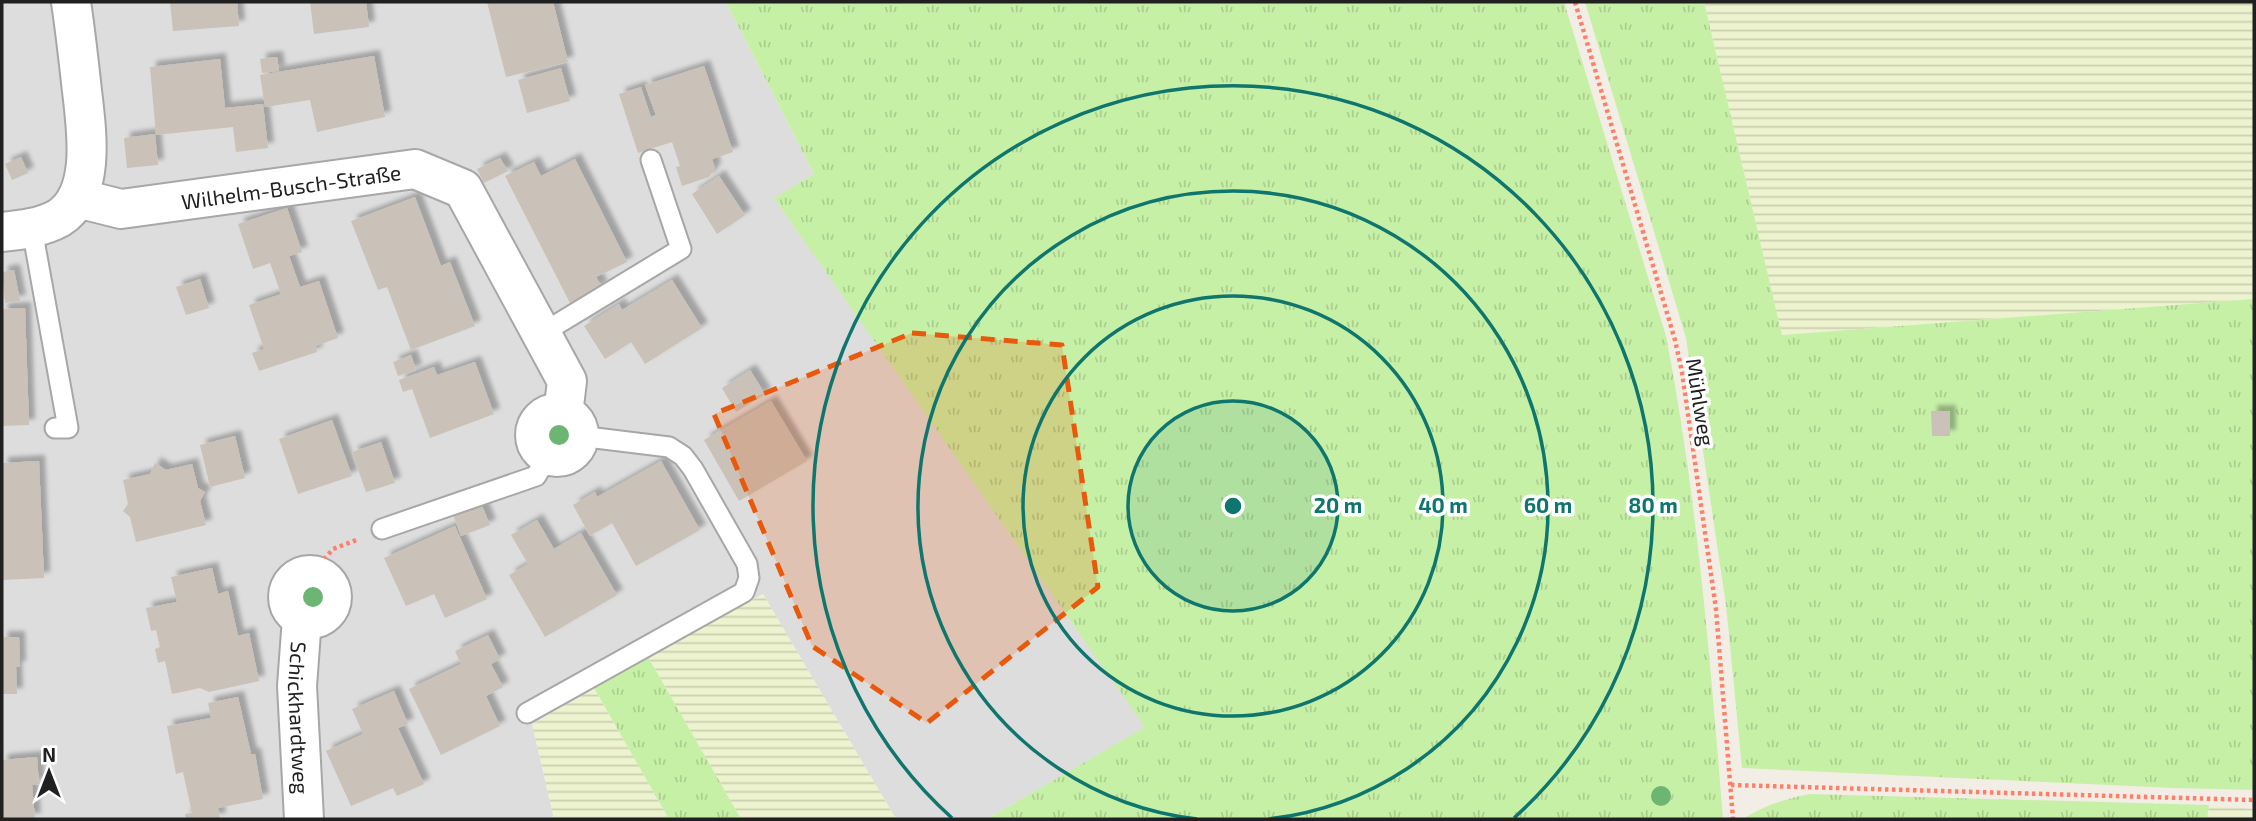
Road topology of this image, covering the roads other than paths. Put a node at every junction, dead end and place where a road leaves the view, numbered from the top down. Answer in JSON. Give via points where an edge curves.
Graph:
{"nodes":[{"id":1,"x":71,"y":2,"type":"edge"},
{"id":2,"x":651,"y":160,"type":"dead end"},
{"id":3,"x":77,"y":198,"type":"junction"},
{"id":4,"x":17,"y":231,"type":"edge"},
{"id":5,"x":541,"y":334,"type":"junction"},
{"id":6,"x":55,"y":428,"type":"dead end"},
{"id":7,"x":563,"y":435,"type":"junction"},
{"id":8,"x":382,"y":529,"type":"road end"},
{"id":9,"x":310,"y":575,"type":"road end"},
{"id":10,"x":527,"y":713,"type":"dead end"},
{"id":11,"x":304,"y":819,"type":"edge"}],
"edges":[{"from":1,"to":3,"type":"street","via":[[88,144]]},
{"from":2,"to":5,"type":"lane","via":[[681,249]]},
{"from":3,"to":4,"type":"street","via":[[60,217]]},
{"from":3,"to":5,"type":"street","name":"Wilhelm-Busch-Straße","via":[[121,209],[415,169],[463,188]]},
{"from":4,"to":6,"type":"lane","via":[[68,428]]},
{"from":5,"to":7,"type":"street","name":"Wilhelm-Busch-Straße","via":[[566,381]]},
{"from":7,"to":8,"type":"lane","via":[[536,475]]},
{"from":7,"to":10,"type":"lane","via":[[669,447],[683,456],[747,564],[749,578],[744,592]]},
{"from":9,"to":11,"type":"street","name":"Schickhardtweg","via":[[299,578],[289,593],[292,611],[302,618],[297,686]]}]}
